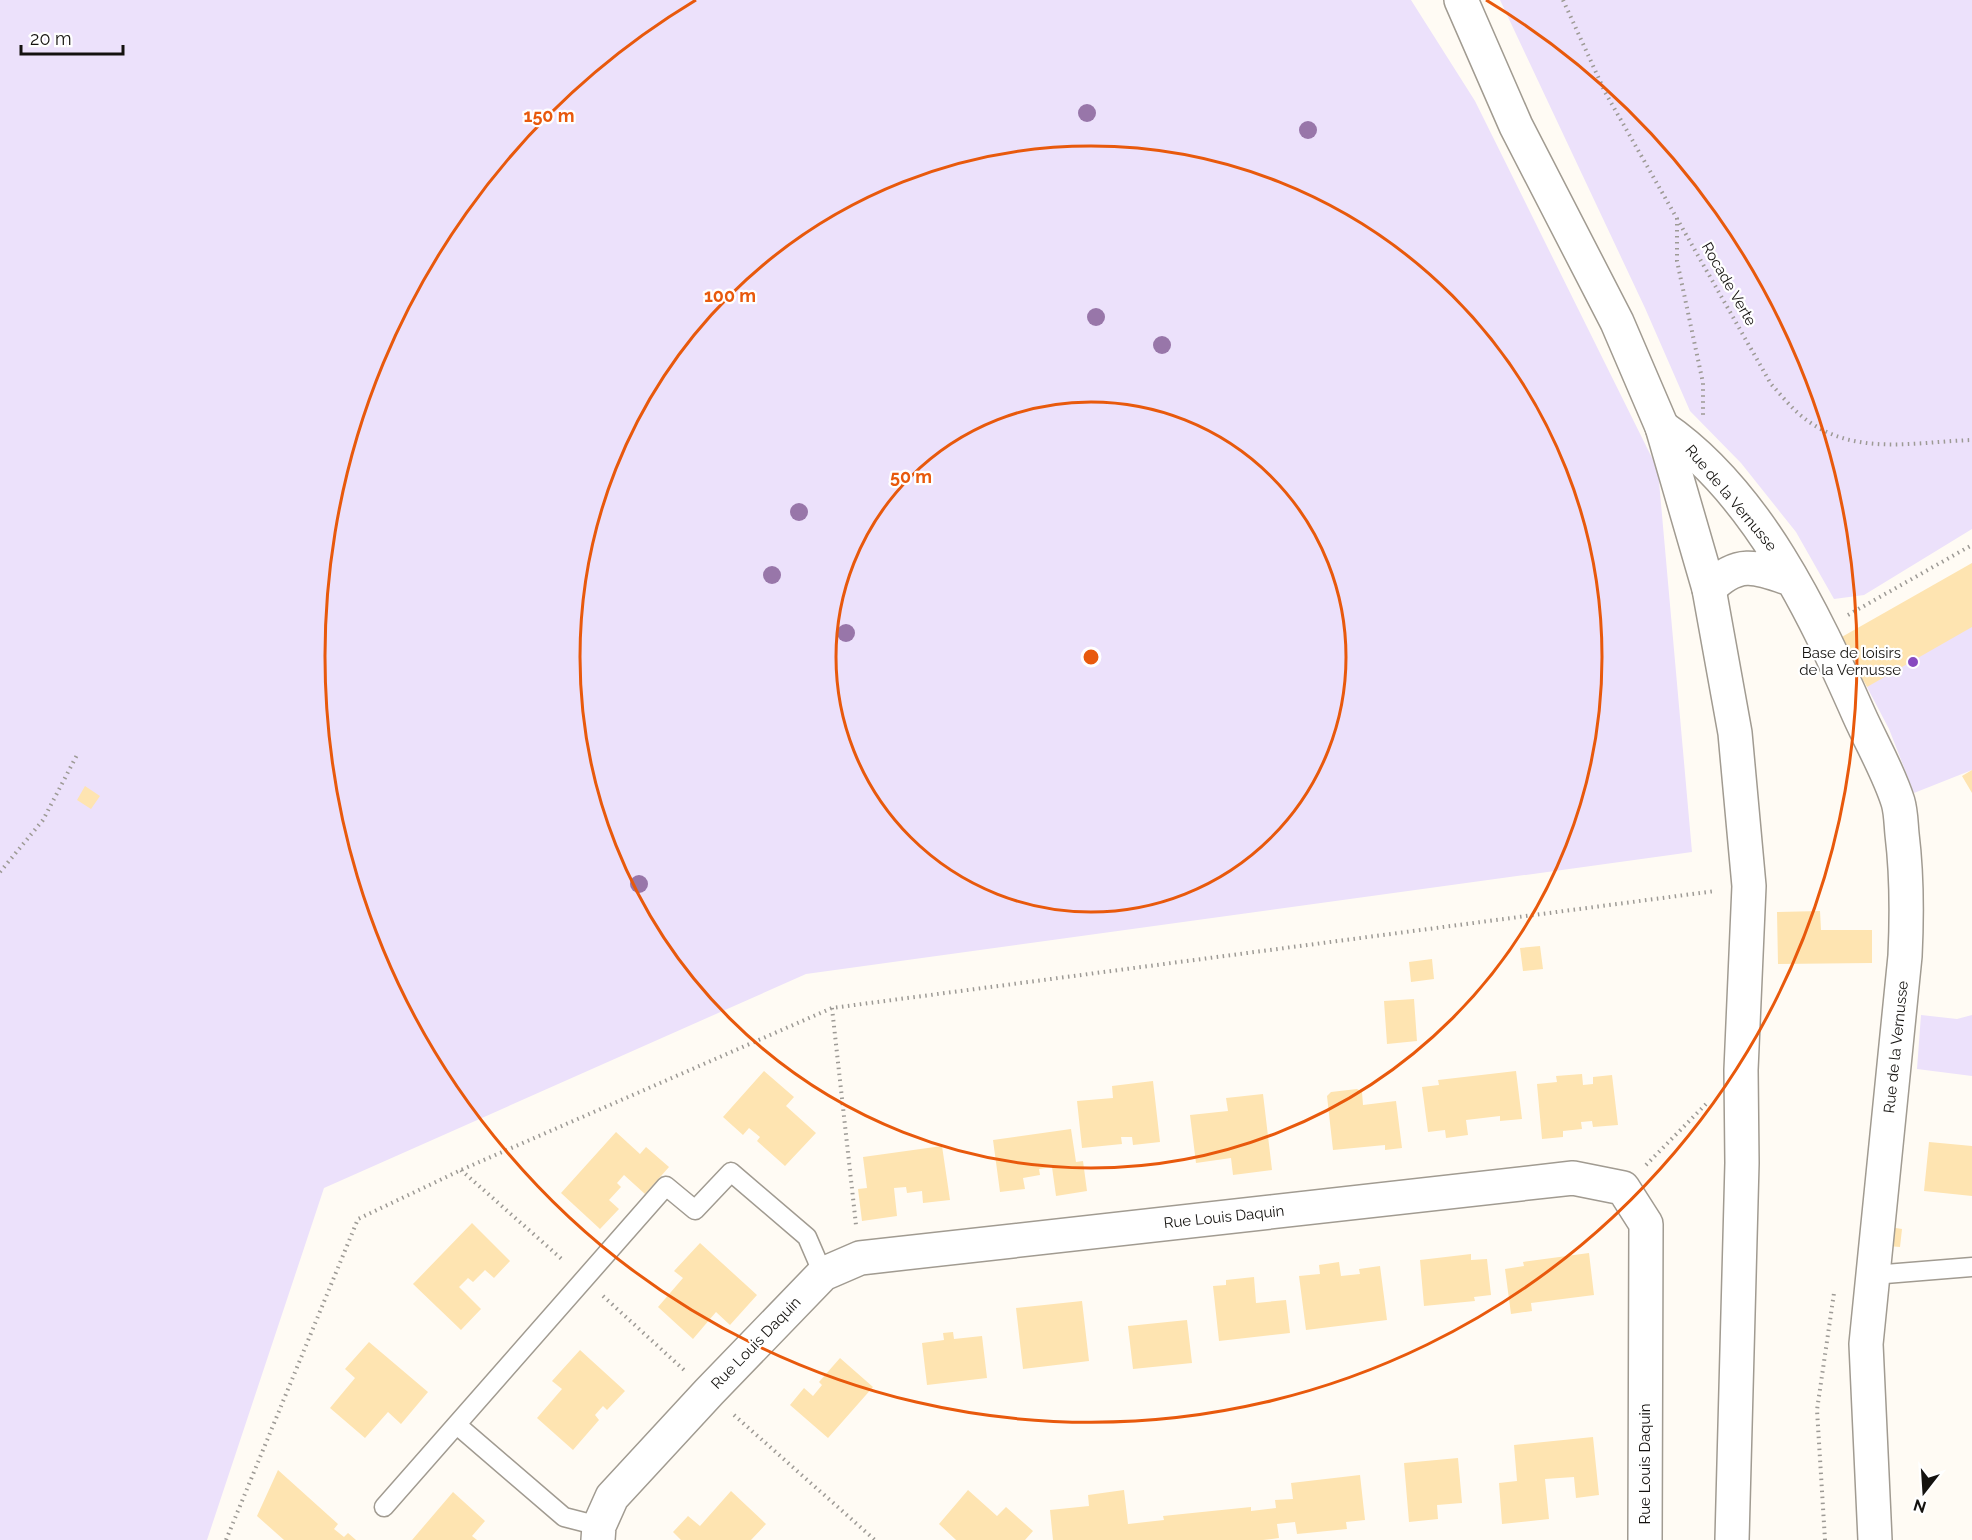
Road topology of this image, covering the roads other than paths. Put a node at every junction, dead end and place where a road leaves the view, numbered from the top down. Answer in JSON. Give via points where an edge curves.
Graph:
{"nodes":[{"id":1,"x":1461,"y":0,"type":"edge"},
{"id":2,"x":1662,"y":427,"type":"junction"},
{"id":3,"x":1790,"y":579,"type":"junction"},
{"id":4,"x":1709,"y":589,"type":"junction"},
{"id":5,"x":1972,"y":1267,"type":"edge"},
{"id":6,"x":822,"y":1274,"type":"junction"},
{"id":7,"x":1873,"y":1275,"type":"junction"},
{"id":8,"x":457,"y":1425,"type":"junction"},
{"id":9,"x":384,"y":1508,"type":"dead end"},
{"id":10,"x":599,"y":1533,"type":"edge"},
{"id":11,"x":1645,"y":1540,"type":"edge"},
{"id":12,"x":1732,"y":1540,"type":"edge"},
{"id":13,"x":1875,"y":1540,"type":"edge"}],
"edges":[{"from":1,"to":2,"type":"street","via":[[1516,126],[1617,321]]},
{"from":2,"to":3,"type":"street","name":"Rue de la Vernusse","via":[[1703,460],[1774,545]]},
{"from":2,"to":4,"type":"street"},
{"from":3,"to":4,"type":"street","name":"Rue de la Vernusse","via":[[1762,568],[1743,568],[1724,574]]},
{"from":3,"to":7,"type":"street","name":"Rue de la Vernusse","via":[[1822,632],[1899,804],[1905,852],[1905,956]]},
{"from":4,"to":12,"type":"street","via":[[1735,733],[1749,886],[1741,1070]]},
{"from":5,"to":7,"type":"lane"},
{"from":6,"to":8,"type":"lane","via":[[807,1237],[731,1172],[695,1210],[666,1186]]},
{"from":6,"to":10,"type":"street","name":"Rue Louis Daquin","via":[[612,1497]]},
{"from":6,"to":11,"type":"street","name":"Rue Louis Daquin","via":[[860,1258],[1573,1178],[1623,1188],[1646,1224]]},
{"from":7,"to":13,"type":"street","name":"Rue de la Vernusse","via":[[1866,1344]]},
{"from":8,"to":9,"type":"lane"},
{"from":8,"to":10,"type":"lane","via":[[564,1517]]}]}
